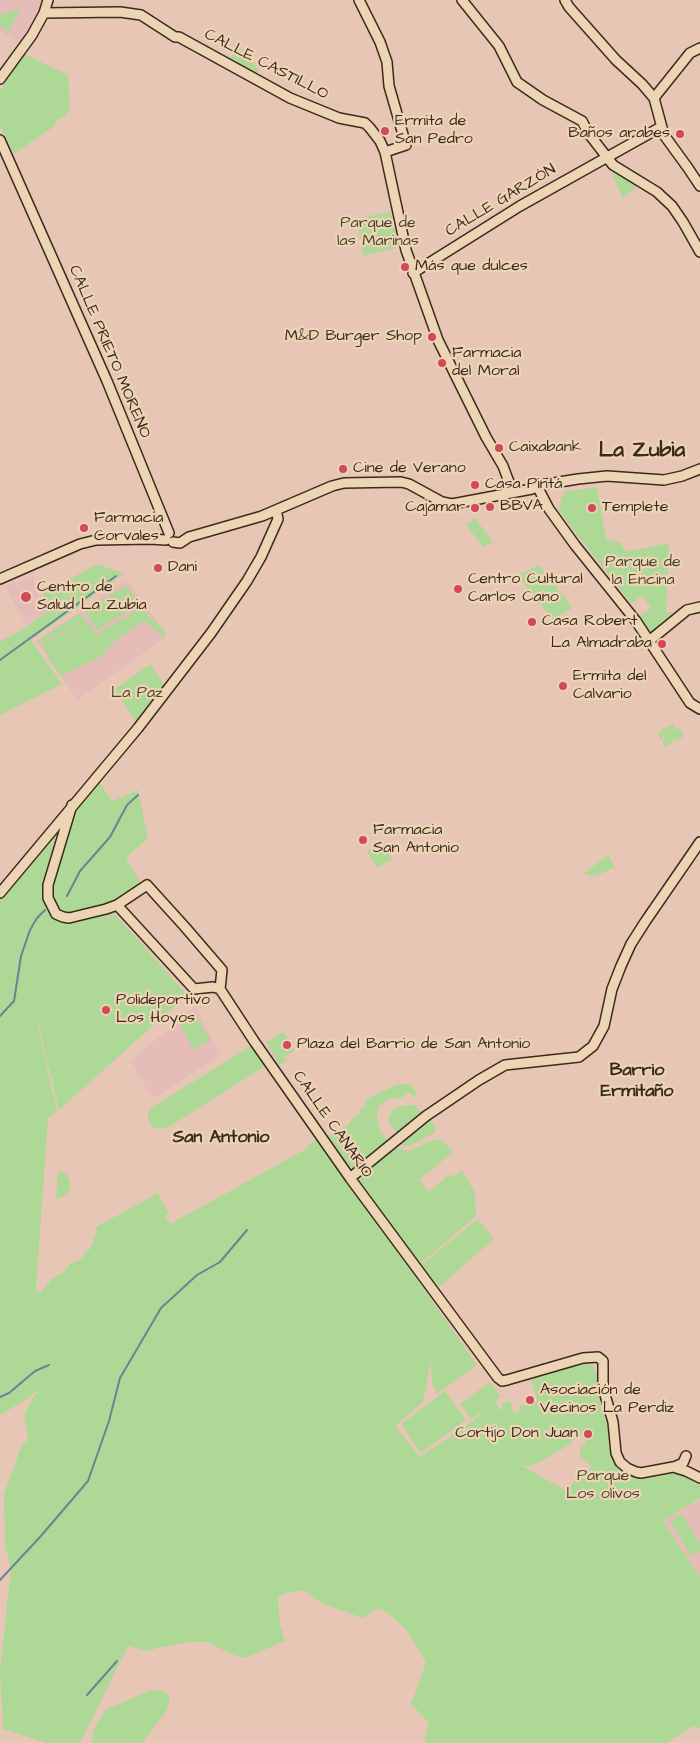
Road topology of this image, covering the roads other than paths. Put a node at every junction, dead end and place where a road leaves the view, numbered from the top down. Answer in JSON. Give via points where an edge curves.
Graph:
{"nodes":[{"id":1,"x":48,"y":0,"type":"edge"},
{"id":2,"x":359,"y":0,"type":"edge"},
{"id":3,"x":462,"y":0,"type":"edge"},
{"id":4,"x":565,"y":0,"type":"edge"},
{"id":5,"x":44,"y":13,"type":"junction"},
{"id":6,"x":700,"y":48,"type":"edge"},
{"id":7,"x":0,"y":79,"type":"edge"},
{"id":8,"x":654,"y":98,"type":"junction"},
{"id":9,"x":661,"y":127,"type":"junction"},
{"id":10,"x":0,"y":140,"type":"edge"},
{"id":11,"x":385,"y":152,"type":"junction"},
{"id":12,"x":606,"y":158,"type":"junction"},
{"id":13,"x":700,"y":186,"type":"edge"},
{"id":14,"x":700,"y":252,"type":"edge"},
{"id":15,"x":413,"y":273,"type":"junction"},
{"id":16,"x":700,"y":469,"type":"edge"},
{"id":17,"x":553,"y":483,"type":"junction"},
{"id":18,"x":537,"y":486,"type":"junction"},
{"id":19,"x":514,"y":491,"type":"junction"},
{"id":20,"x":474,"y":500,"type":"junction"},
{"id":21,"x":544,"y":500,"type":"junction"},
{"id":22,"x":276,"y":510,"type":"junction"},
{"id":23,"x":170,"y":537,"type":"junction"},
{"id":24,"x":0,"y":579,"type":"edge"},
{"id":25,"x":700,"y":607,"type":"edge"},
{"id":26,"x":649,"y":641,"type":"junction"},
{"id":27,"x":700,"y":709,"type":"edge"},
{"id":28,"x":63,"y":825,"type":"junction"},
{"id":29,"x":700,"y":842,"type":"edge"},
{"id":30,"x":0,"y":892,"type":"edge"},
{"id":31,"x":117,"y":905,"type":"junction"},
{"id":32,"x":220,"y":989,"type":"junction"},
{"id":33,"x":350,"y":1178,"type":"junction"},
{"id":34,"x":686,"y":1456,"type":"dead end"},
{"id":35,"x":673,"y":1467,"type":"junction"},
{"id":36,"x":700,"y":1478,"type":"edge"}],
"edges":[{"from":1,"to":5,"type":"street"},
{"from":2,"to":11,"type":"street","via":[[387,62],[389,86],[406,145]]},
{"from":3,"to":12,"type":"street","via":[[499,46],[517,82],[579,119]]},
{"from":4,"to":8,"type":"street","via":[[616,60]]},
{"from":5,"to":7,"type":"street"},
{"from":5,"to":11,"type":"street","name":"CALLE CASTILLO","via":[[141,15],[290,98],[339,118],[365,123]]},
{"from":6,"to":8,"type":"street","via":[[690,53]]},
{"from":8,"to":9,"type":"street"},
{"from":9,"to":12,"type":"street","name":"CALLE GARZÓN"},
{"from":9,"to":13,"type":"street"},
{"from":10,"to":23,"type":"street","name":"CALLE PRIETO MORENO","via":[[107,381]]},
{"from":11,"to":15,"type":"street"},
{"from":12,"to":14,"type":"street","via":[[672,206]]},
{"from":12,"to":15,"type":"street","name":"CALLE GARZÓN","via":[[525,203]]},
{"from":15,"to":19,"type":"street","via":[[438,340]]},
{"from":16,"to":17,"type":"street","via":[[664,480],[607,476]]},
{"from":17,"to":18,"type":"street"},
{"from":17,"to":21,"type":"street"},
{"from":18,"to":19,"type":"street"},
{"from":18,"to":21,"type":"street"},
{"from":19,"to":20,"type":"street"},
{"from":19,"to":20,"type":"street"},
{"from":20,"to":22,"type":"street","via":[[452,504],[442,502],[409,484],[344,483]]},
{"from":21,"to":26,"type":"street"},
{"from":22,"to":23,"type":"street","via":[[189,537]]},
{"from":22,"to":28,"type":"street","via":[[278,519],[256,566],[201,646],[133,734],[72,805]]},
{"from":23,"to":24,"type":"street","via":[[96,540]]},
{"from":25,"to":26,"type":"street","via":[[687,610]]},
{"from":26,"to":27,"type":"street","via":[[690,703]]},
{"from":28,"to":30,"type":"street"},
{"from":28,"to":31,"type":"street","via":[[48,885],[48,898],[54,911],[69,918]]},
{"from":29,"to":33,"type":"street","via":[[632,944],[615,982],[601,1032],[586,1053],[579,1057],[506,1066],[479,1080],[426,1116]]},
{"from":31,"to":32,"type":"street","via":[[194,988]]},
{"from":31,"to":32,"type":"street","via":[[147,885],[222,970]]},
{"from":32,"to":33,"type":"street","name":"CALLE CANARIO"},
{"from":33,"to":35,"type":"street","name":"CALLE CANARIO","via":[[498,1378],[502,1381],[583,1358],[598,1357],[604,1362],[603,1388],[613,1422],[616,1453],[623,1466],[641,1473]]},
{"from":34,"to":35,"type":"street","via":[[683,1463]]},
{"from":35,"to":36,"type":"street"}]}
